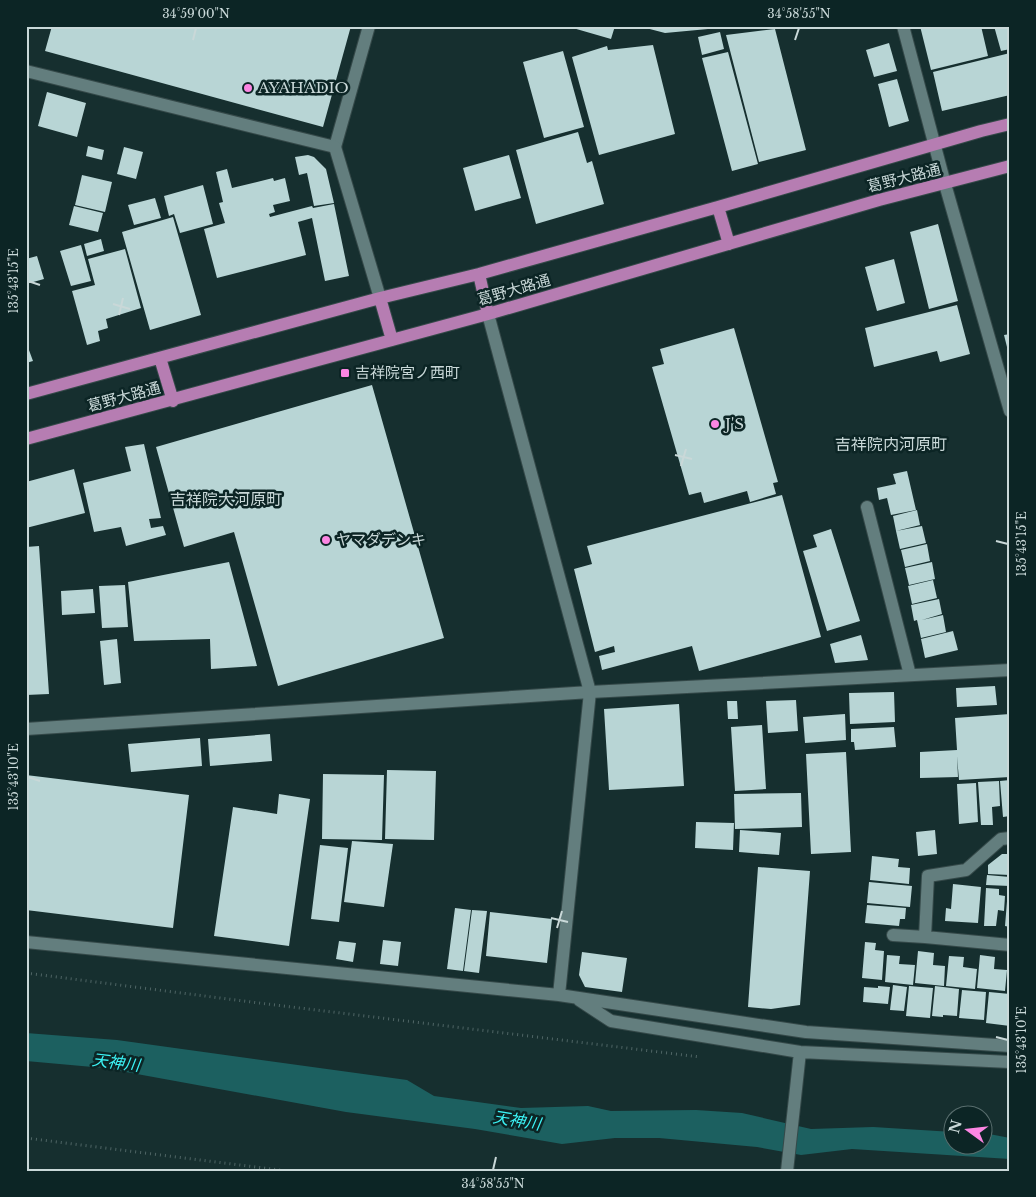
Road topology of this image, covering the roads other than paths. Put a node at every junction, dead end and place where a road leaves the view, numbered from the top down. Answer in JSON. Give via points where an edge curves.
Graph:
{"nodes":[{"id":1,"x":369,"y":26,"type":"edge"},
{"id":2,"x":903,"y":26,"type":"edge"},
{"id":3,"x":26,"y":71,"type":"edge"},
{"id":4,"x":1010,"y":124,"type":"edge"},
{"id":5,"x":935,"y":145,"type":"junction"},
{"id":6,"x":335,"y":147,"type":"junction"},
{"id":7,"x":1010,"y":166,"type":"edge"},
{"id":8,"x":946,"y":184,"type":"junction"},
{"id":9,"x":718,"y":208,"type":"junction"},
{"id":10,"x":729,"y":244,"type":"junction"},
{"id":11,"x":479,"y":274,"type":"junction"},
{"id":12,"x":380,"y":298,"type":"junction"},
{"id":13,"x":488,"y":314,"type":"junction"},
{"id":14,"x":392,"y":340,"type":"junction"},
{"id":15,"x":160,"y":358,"type":"junction"},
{"id":16,"x":26,"y":394,"type":"edge"},
{"id":17,"x":173,"y":400,"type":"junction"},
{"id":18,"x":1009,"y":403,"type":"edge"},
{"id":19,"x":26,"y":439,"type":"edge"},
{"id":20,"x":867,"y":508,"type":"dead end"},
{"id":21,"x":1010,"y":670,"type":"edge"},
{"id":22,"x":910,"y":675,"type":"junction"},
{"id":23,"x":590,"y":692,"type":"junction"},
{"id":24,"x":26,"y":729,"type":"edge"},
{"id":25,"x":1010,"y":838,"type":"edge"},
{"id":26,"x":892,"y":935,"type":"dead end"},
{"id":27,"x":925,"y":938,"type":"junction"},
{"id":28,"x":26,"y":942,"type":"edge"},
{"id":29,"x":1010,"y":945,"type":"edge"},
{"id":30,"x":559,"y":995,"type":"junction"},
{"id":31,"x":574,"y":997,"type":"junction"},
{"id":32,"x":1010,"y":1046,"type":"edge"},
{"id":33,"x":800,"y":1052,"type":"junction"},
{"id":34,"x":1010,"y":1062,"type":"edge"},
{"id":35,"x":787,"y":1171,"type":"edge"}],
"edges":[{"from":1,"to":6,"type":"street"},
{"from":2,"to":5,"type":"street"},
{"from":3,"to":6,"type":"street"},
{"from":4,"to":5,"type":"main road","name":"葛野大路通"},
{"from":5,"to":8,"type":"street"},
{"from":5,"to":9,"type":"main road","name":"葛野大路通"},
{"from":6,"to":12,"type":"street"},
{"from":7,"to":8,"type":"main road","name":"葛野大路通"},
{"from":8,"to":10,"type":"main road","name":"葛野大路通"},
{"from":8,"to":18,"type":"street"},
{"from":9,"to":10,"type":"main road"},
{"from":9,"to":11,"type":"main road","name":"葛野大路通"},
{"from":10,"to":13,"type":"main road","name":"葛野大路通"},
{"from":11,"to":12,"type":"main road","name":"葛野大路通"},
{"from":11,"to":13,"type":"main road"},
{"from":12,"to":14,"type":"main road"},
{"from":12,"to":15,"type":"main road","name":"葛野大路通"},
{"from":13,"to":14,"type":"main road","name":"葛野大路通"},
{"from":13,"to":23,"type":"street"},
{"from":14,"to":17,"type":"main road","name":"葛野大路通"},
{"from":15,"to":16,"type":"main road","name":"葛野大路通"},
{"from":15,"to":17,"type":"main road"},
{"from":17,"to":19,"type":"main road","name":"葛野大路通"},
{"from":20,"to":22,"type":"street"},
{"from":21,"to":22,"type":"street"},
{"from":22,"to":23,"type":"street"},
{"from":23,"to":24,"type":"street"},
{"from":23,"to":30,"type":"street"},
{"from":25,"to":27,"type":"street","via":[[1001,839],[966,870],[928,876]]},
{"from":26,"to":27,"type":"street"},
{"from":27,"to":29,"type":"street"},
{"from":28,"to":30,"type":"street"},
{"from":30,"to":31,"type":"street"},
{"from":31,"to":32,"type":"street","via":[[806,1032]]},
{"from":31,"to":33,"type":"street","via":[[611,1021]]},
{"from":33,"to":34,"type":"street"},
{"from":33,"to":35,"type":"street"}]}
